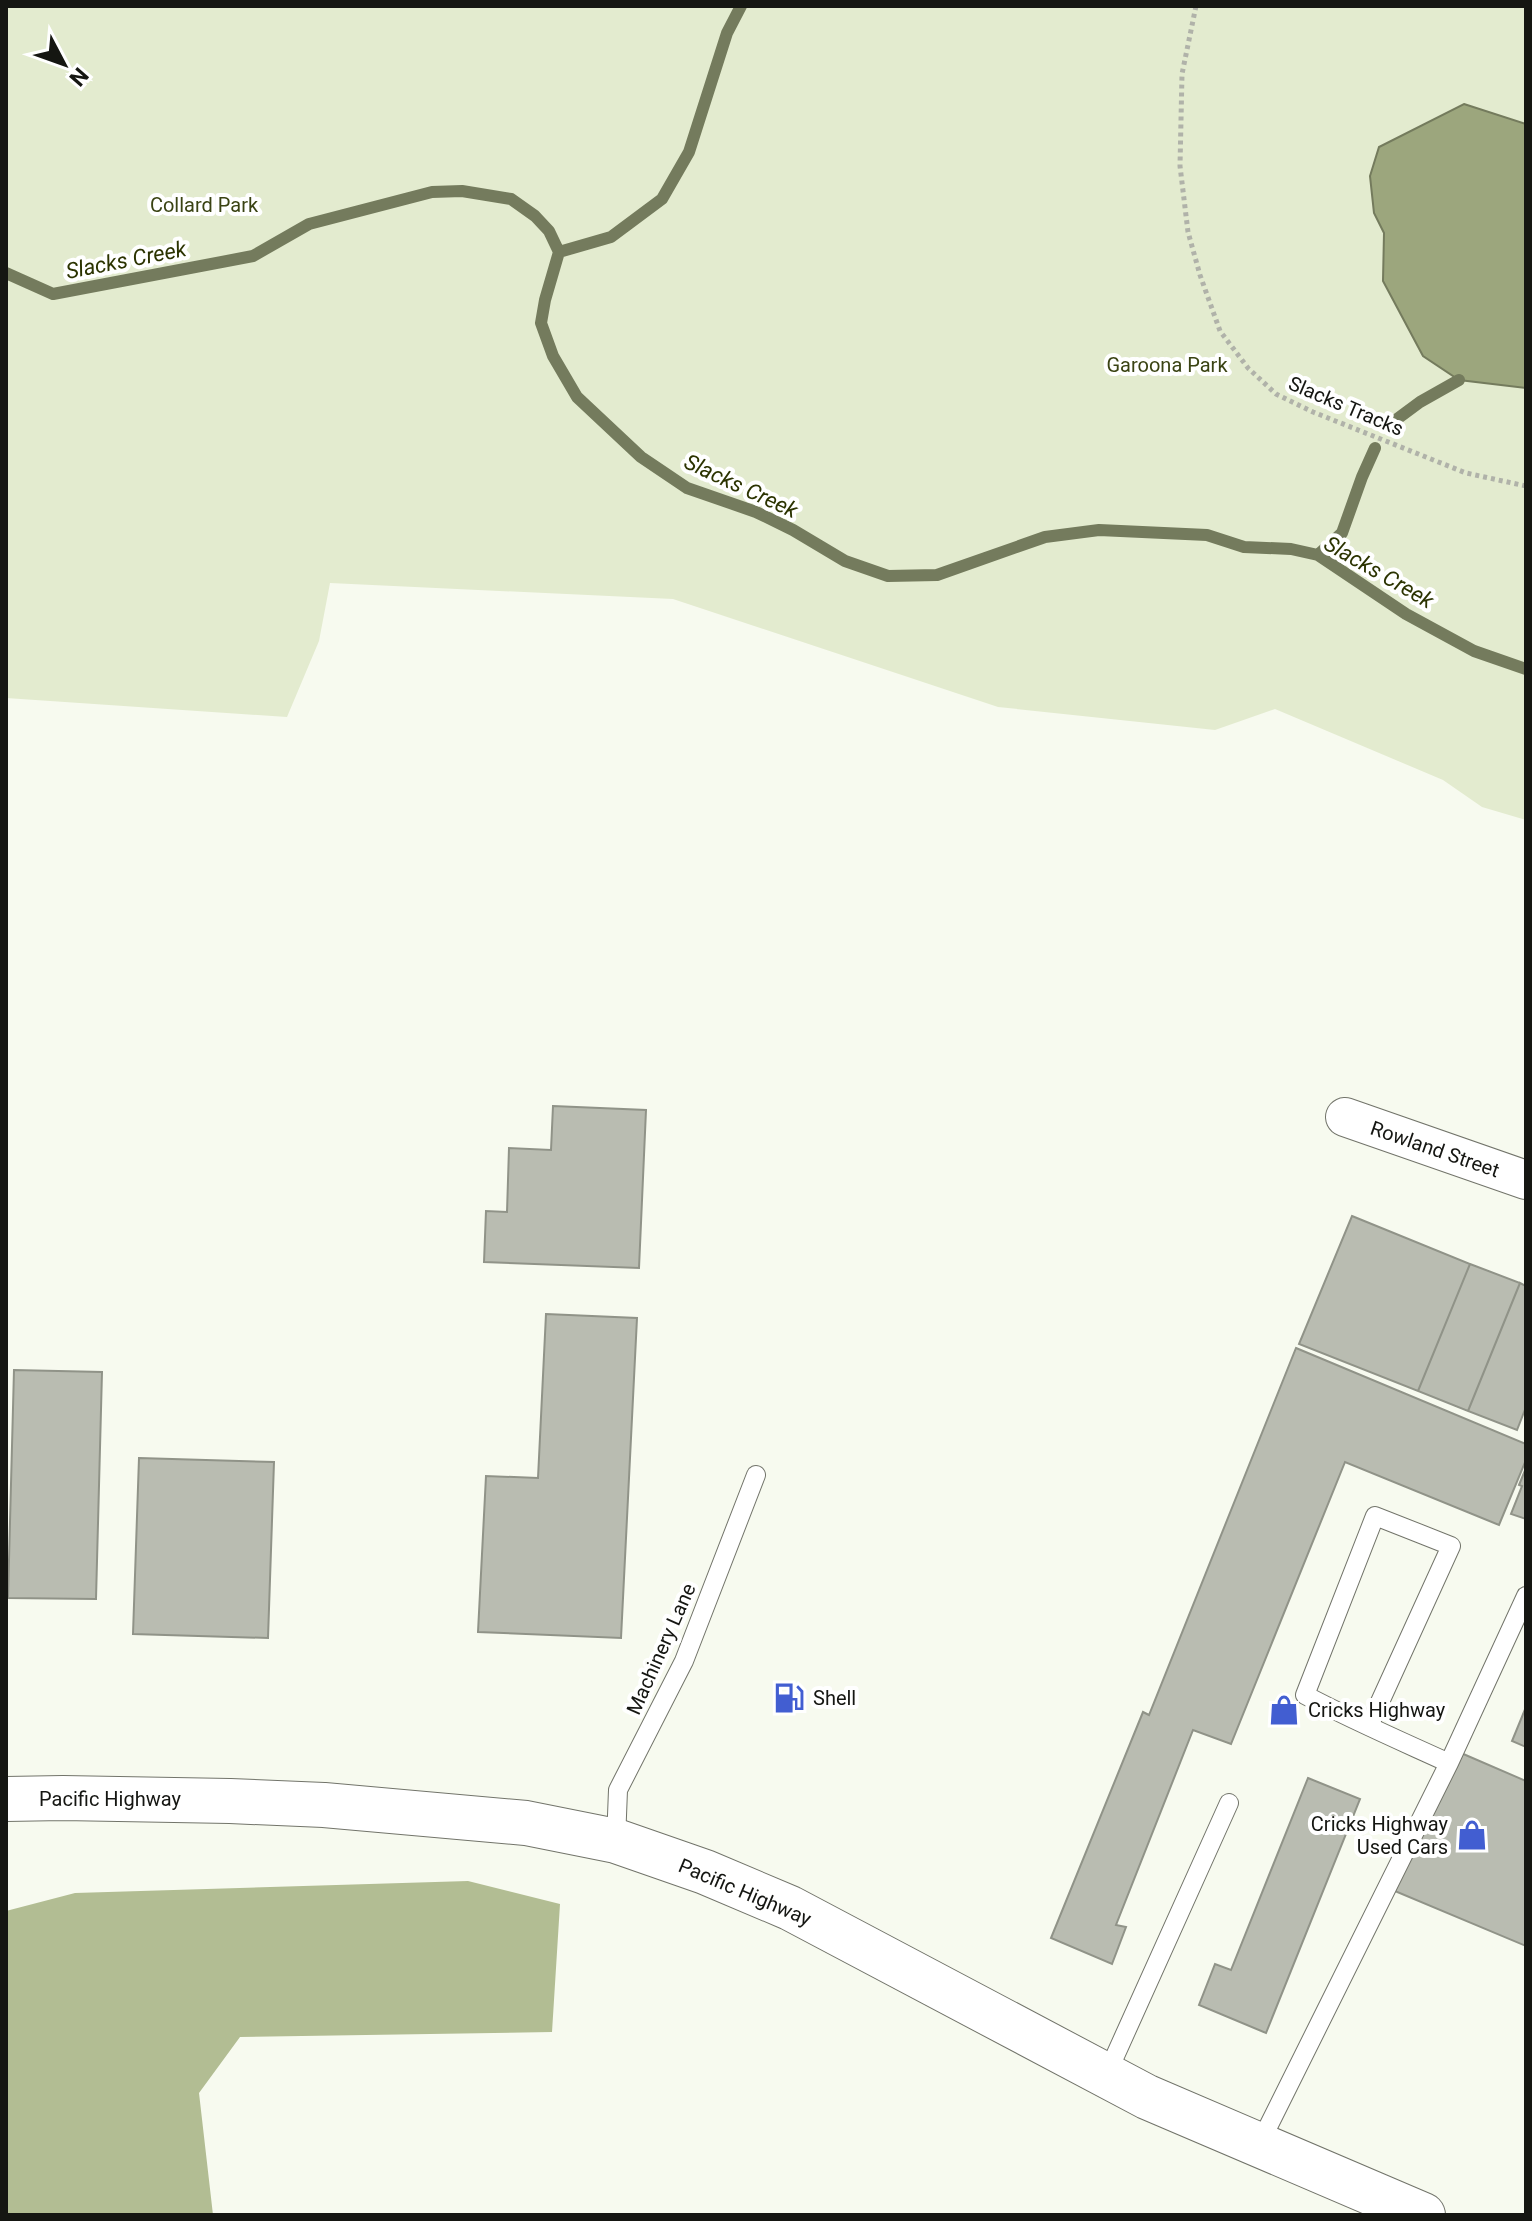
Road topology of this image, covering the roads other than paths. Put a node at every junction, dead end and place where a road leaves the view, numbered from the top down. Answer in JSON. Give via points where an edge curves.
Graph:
{"nodes":[{"id":1,"x":1345,"y":1117,"type":"dead end"},
{"id":2,"x":1526,"y":1180,"type":"edge"},
{"id":3,"x":756,"y":1475,"type":"dead end"},
{"id":4,"x":1526,"y":1596,"type":"edge"},
{"id":5,"x":1369,"y":1726,"type":"junction"},
{"id":6,"x":1449,"y":1763,"type":"junction"},
{"id":7,"x":6,"y":1799,"type":"edge"},
{"id":8,"x":1229,"y":1803,"type":"dead end"},
{"id":9,"x":616,"y":1841,"type":"junction"},
{"id":10,"x":1106,"y":2076,"type":"junction"},
{"id":11,"x":1259,"y":2145,"type":"junction"},
{"id":12,"x":1423,"y":2215,"type":"edge"}],
"edges":[{"from":1,"to":2,"type":"street","name":"Rowland Street"},
{"from":3,"to":9,"type":"lane","name":"Machinery Lane","via":[[684,1661],[618,1790]]},
{"from":4,"to":6,"type":"lane"},
{"from":5,"to":5,"type":"lane","via":[[1451,1546],[1375,1516],[1305,1695]]},
{"from":5,"to":6,"type":"lane"},
{"from":6,"to":11,"type":"lane"},
{"from":7,"to":9,"type":"street","name":"Pacific Highway","via":[[324,1805],[526,1823]]},
{"from":8,"to":10,"type":"lane"},
{"from":9,"to":10,"type":"street","name":"Pacific Highway","via":[[790,1908]]},
{"from":10,"to":11,"type":"street","name":"Pacific Highway"},
{"from":11,"to":12,"type":"street","name":"Pacific Highway"}]}
